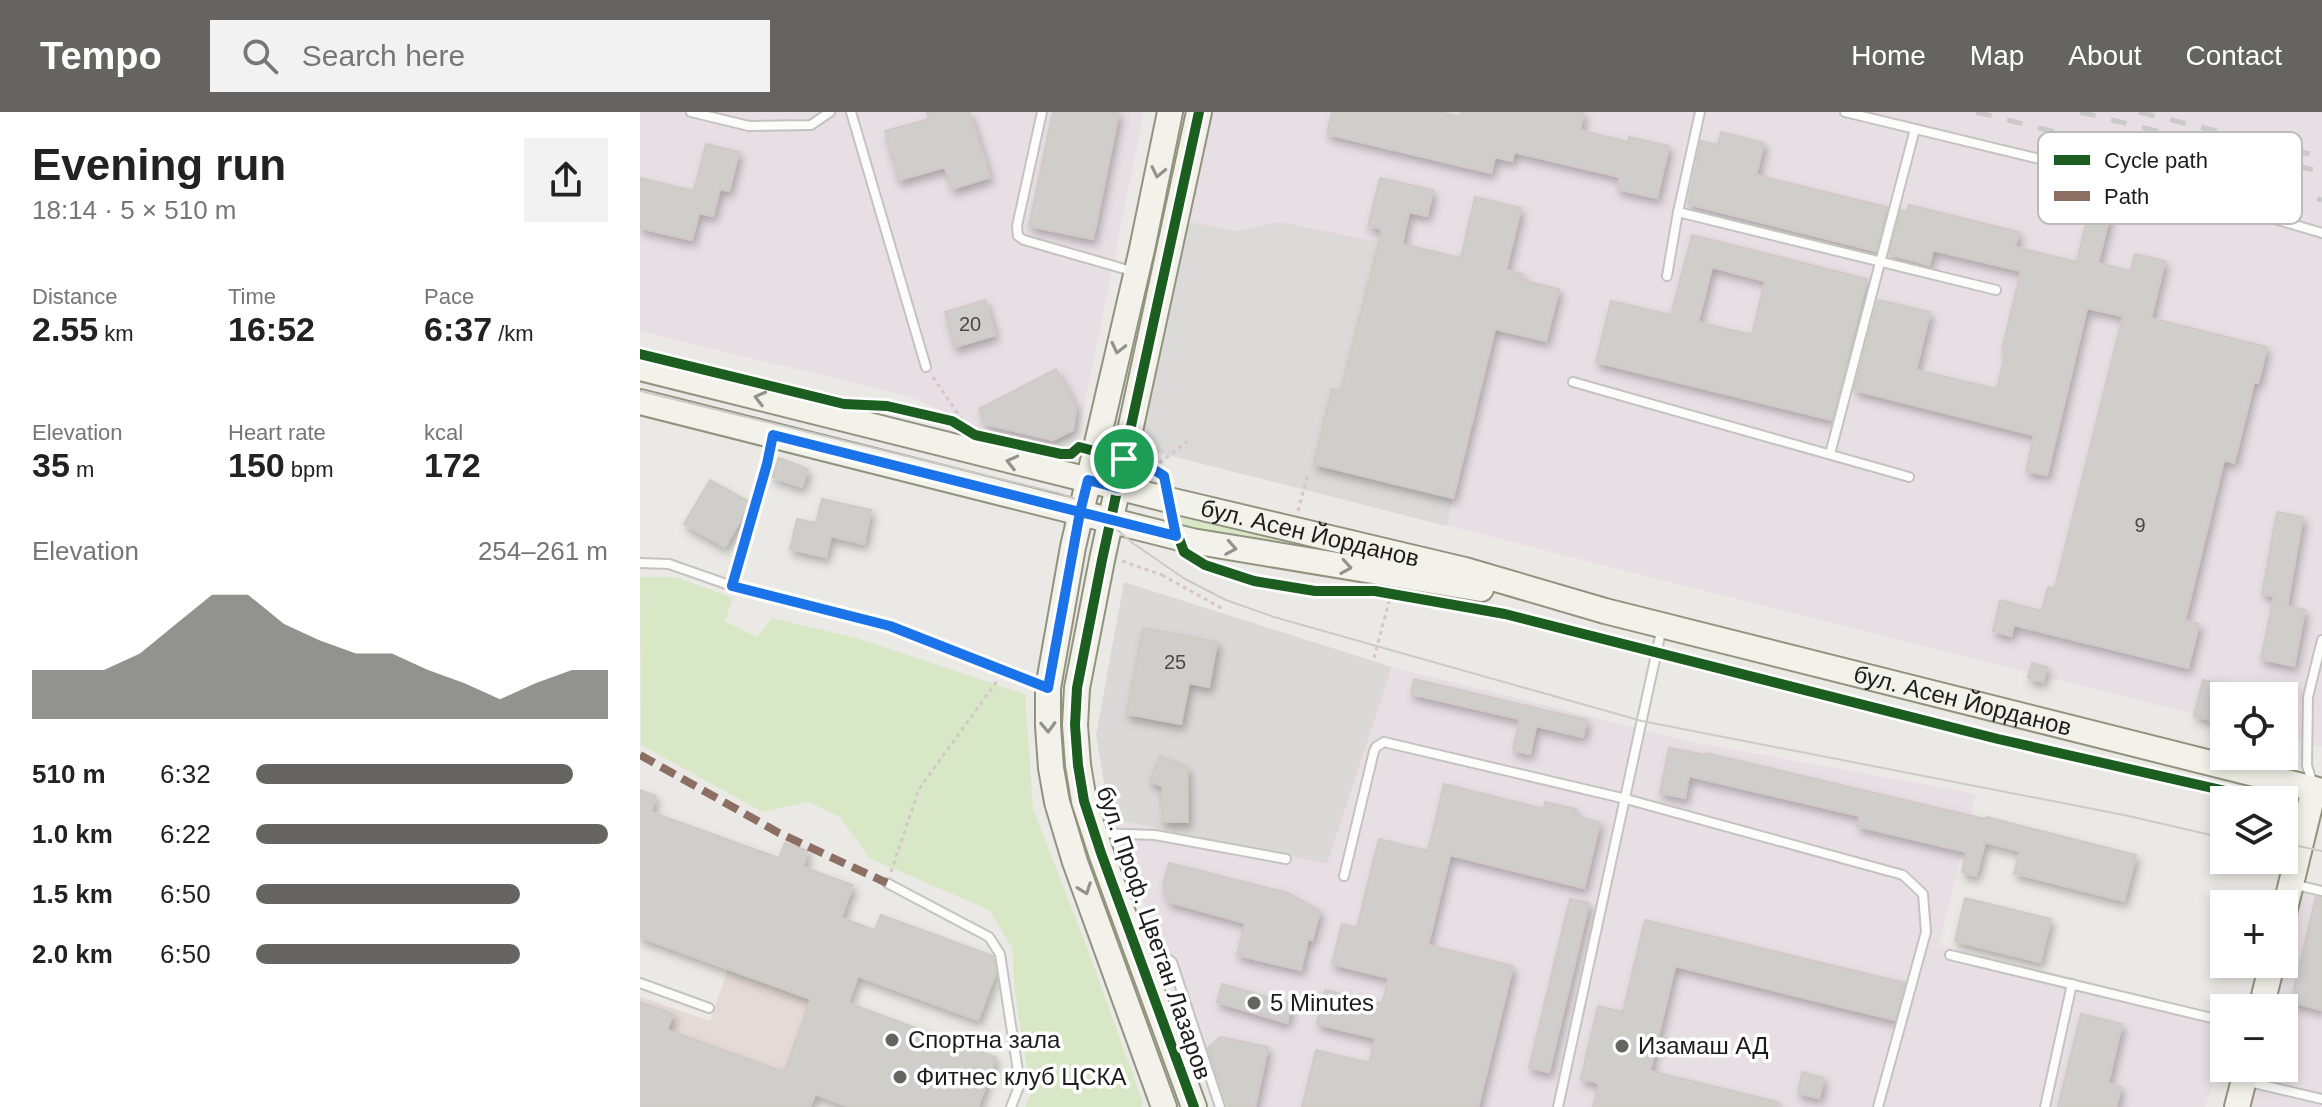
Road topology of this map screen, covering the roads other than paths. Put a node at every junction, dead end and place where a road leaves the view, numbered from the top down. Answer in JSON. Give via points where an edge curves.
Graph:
{"nodes":[{"id":1,"x":691,"y":112,"type":"edge"},
{"id":2,"x":830,"y":112,"type":"edge"},
{"id":3,"x":851,"y":112,"type":"edge"},
{"id":4,"x":1042,"y":112,"type":"edge"},
{"id":5,"x":1170,"y":112,"type":"edge"},
{"id":6,"x":1199,"y":112,"type":"edge"},
{"id":7,"x":1700,"y":112,"type":"edge"},
{"id":8,"x":1845,"y":112,"type":"edge"},
{"id":9,"x":1915,"y":129,"type":"junction"},
{"id":10,"x":2038,"y":159,"type":"edge"},
{"id":11,"x":1678,"y":212,"type":"junction"},
{"id":12,"x":2292,"y":224,"type":"edge"},
{"id":13,"x":2322,"y":233,"type":"edge"},
{"id":14,"x":1880,"y":261,"type":"junction"},
{"id":15,"x":1136,"y":272,"type":"junction"},
{"id":16,"x":1667,"y":276,"type":"dead end"},
{"id":17,"x":1996,"y":290,"type":"dead end"},
{"id":18,"x":926,"y":367,"type":"road end"},
{"id":19,"x":640,"y":368,"type":"edge"},
{"id":20,"x":1573,"y":382,"type":"dead end"},
{"id":21,"x":640,"y":402,"type":"edge"},
{"id":22,"x":773,"y":435,"type":"junction"},
{"id":23,"x":1830,"y":454,"type":"junction"},
{"id":24,"x":1909,"y":477,"type":"dead end"},
{"id":25,"x":1088,"y":480,"type":"junction"},
{"id":26,"x":1118,"y":488,"type":"junction"},
{"id":27,"x":1080,"y":512,"type":"junction"},
{"id":28,"x":1111,"y":520,"type":"junction"},
{"id":29,"x":640,"y":563,"type":"edge"},
{"id":30,"x":732,"y":586,"type":"junction"},
{"id":31,"x":1605,"y":611,"type":"junction"},
{"id":32,"x":1662,"y":626,"type":"junction"},
{"id":33,"x":2322,"y":640,"type":"edge"},
{"id":34,"x":1048,"y":688,"type":"junction"},
{"id":35,"x":2318,"y":790,"type":"edge"},
{"id":36,"x":1626,"y":799,"type":"junction"},
{"id":37,"x":1079,"y":827,"type":"junction"},
{"id":38,"x":1286,"y":859,"type":"dead end"},
{"id":39,"x":1344,"y":876,"type":"dead end"},
{"id":40,"x":887,"y":883,"type":"road end"},
{"id":41,"x":2291,"y":883,"type":"junction"},
{"id":42,"x":2289,"y":890,"type":"edge"},
{"id":43,"x":2322,"y":891,"type":"edge"},
{"id":44,"x":1130,"y":933,"type":"junction"},
{"id":45,"x":1950,"y":955,"type":"dead end"},
{"id":46,"x":640,"y":983,"type":"edge"},
{"id":47,"x":2072,"y":984,"type":"junction"},
{"id":48,"x":709,"y":1008,"type":"dead end"},
{"id":49,"x":2210,"y":1018,"type":"edge"},
{"id":50,"x":2243,"y":1082,"type":"edge"},
{"id":51,"x":2270,"y":1082,"type":"edge"},
{"id":52,"x":2322,"y":1099,"type":"edge"},
{"id":53,"x":1191,"y":1100,"type":"edge"},
{"id":54,"x":1163,"y":1106,"type":"edge"},
{"id":55,"x":1011,"y":1107,"type":"edge"},
{"id":56,"x":1220,"y":1107,"type":"edge"},
{"id":57,"x":1558,"y":1107,"type":"edge"},
{"id":58,"x":1878,"y":1107,"type":"edge"},
{"id":59,"x":2045,"y":1107,"type":"edge"},
{"id":60,"x":2237,"y":1107,"type":"edge"}],
"edges":[{"from":1,"to":2,"type":"lane","via":[[749,126],[811,125]]},
{"from":3,"to":18,"type":"lane"},
{"from":4,"to":15,"type":"lane","via":[[1018,236]]},
{"from":5,"to":15,"type":"main road","name":"бул. Проф. Цветан Лазаров","one_way":true},
{"from":6,"to":26,"type":"main road","name":"бул. Проф. Цветан Лазаров"},
{"from":7,"to":11,"type":"lane"},
{"from":8,"to":9,"type":"lane"},
{"from":9,"to":10,"type":"lane"},
{"from":9,"to":14,"type":"lane"},
{"from":11,"to":14,"type":"lane"},
{"from":11,"to":16,"type":"lane"},
{"from":12,"to":13,"type":"lane"},
{"from":14,"to":17,"type":"lane"},
{"from":14,"to":23,"type":"lane"},
{"from":15,"to":25,"type":"main road","name":"бул. Проф. Цветан Лазаров","one_way":true},
{"from":25,"to":19,"type":"main road","name":"бул. Асен Йорданов","one_way":true},
{"from":20,"to":23,"type":"lane"},
{"from":21,"to":22,"type":"main road","name":"бул. Асен Йорданов"},
{"from":22,"to":27,"type":"main road","name":"бул. Асен Йорданов"},
{"from":22,"to":30,"type":"lane"},
{"from":23,"to":24,"type":"lane"},
{"from":25,"to":26,"type":"main road","name":"бул. Асен Йорданов"},
{"from":25,"to":27,"type":"main road","name":"бул. Проф. Цветан Лазаров"},
{"from":26,"to":28,"type":"main road","name":"бул. Проф. Цветан Лазаров"},
{"from":26,"to":31,"type":"main road","name":"бул. Асен Йорданов","via":[[1465,570]]},
{"from":27,"to":28,"type":"main road","name":"бул. Асен Йорданов"},
{"from":27,"to":34,"type":"main road","name":"бул. Проф. Цветан Лазаров"},
{"from":28,"to":31,"type":"main road","name":"бул. Асен Йорданов","one_way":true,"via":[[1192,541]]},
{"from":28,"to":37,"type":"main road","name":"бул. Проф. Цветан Лазаров","via":[[1077,688],[1075,725],[1084,801]]},
{"from":29,"to":30,"type":"lane","via":[[669,564]]},
{"from":30,"to":34,"type":"lane","via":[[890,626]]},
{"from":31,"to":32,"type":"main road","name":"бул. Асен Йорданов"},
{"from":32,"to":35,"type":"main road","name":"бул. Асен Йорданов"},
{"from":32,"to":36,"type":"lane"},
{"from":33,"to":35,"type":"lane","via":[[2308,697],[2307,766]]},
{"from":34,"to":37,"type":"main road","name":"бул. Проф. Цветан Лазаров","one_way":true,"via":[[1051,768]]},
{"from":35,"to":41,"type":"main road"},
{"from":36,"to":39,"type":"lane","via":[[1384,742],[1374,751]]},
{"from":36,"to":57,"type":"lane"},
{"from":36,"to":58,"type":"lane","via":[[1903,875],[1923,894],[1926,932]]},
{"from":37,"to":38,"type":"lane"},
{"from":37,"to":44,"type":"main road","name":"бул. Проф. Цветан Лазаров"},
{"from":37,"to":54,"type":"main road","name":"бул. Проф. Цветан Лазаров","one_way":true,"via":[[1075,862]]},
{"from":40,"to":55,"type":"lane","via":[[989,937],[1000,954],[1020,1084]]},
{"from":41,"to":42,"type":"main road"},
{"from":41,"to":43,"type":"lane"},
{"from":44,"to":53,"type":"main road","name":"бул. Проф. Цветан Лазаров"},
{"from":44,"to":56,"type":"lane","via":[[1172,962]]},
{"from":45,"to":47,"type":"lane"},
{"from":46,"to":48,"type":"lane"},
{"from":47,"to":49,"type":"lane"},
{"from":47,"to":59,"type":"lane"},
{"from":50,"to":60,"type":"main road"},
{"from":51,"to":52,"type":"lane"},
{"from":53,"to":54,"type":"lane"}]}
